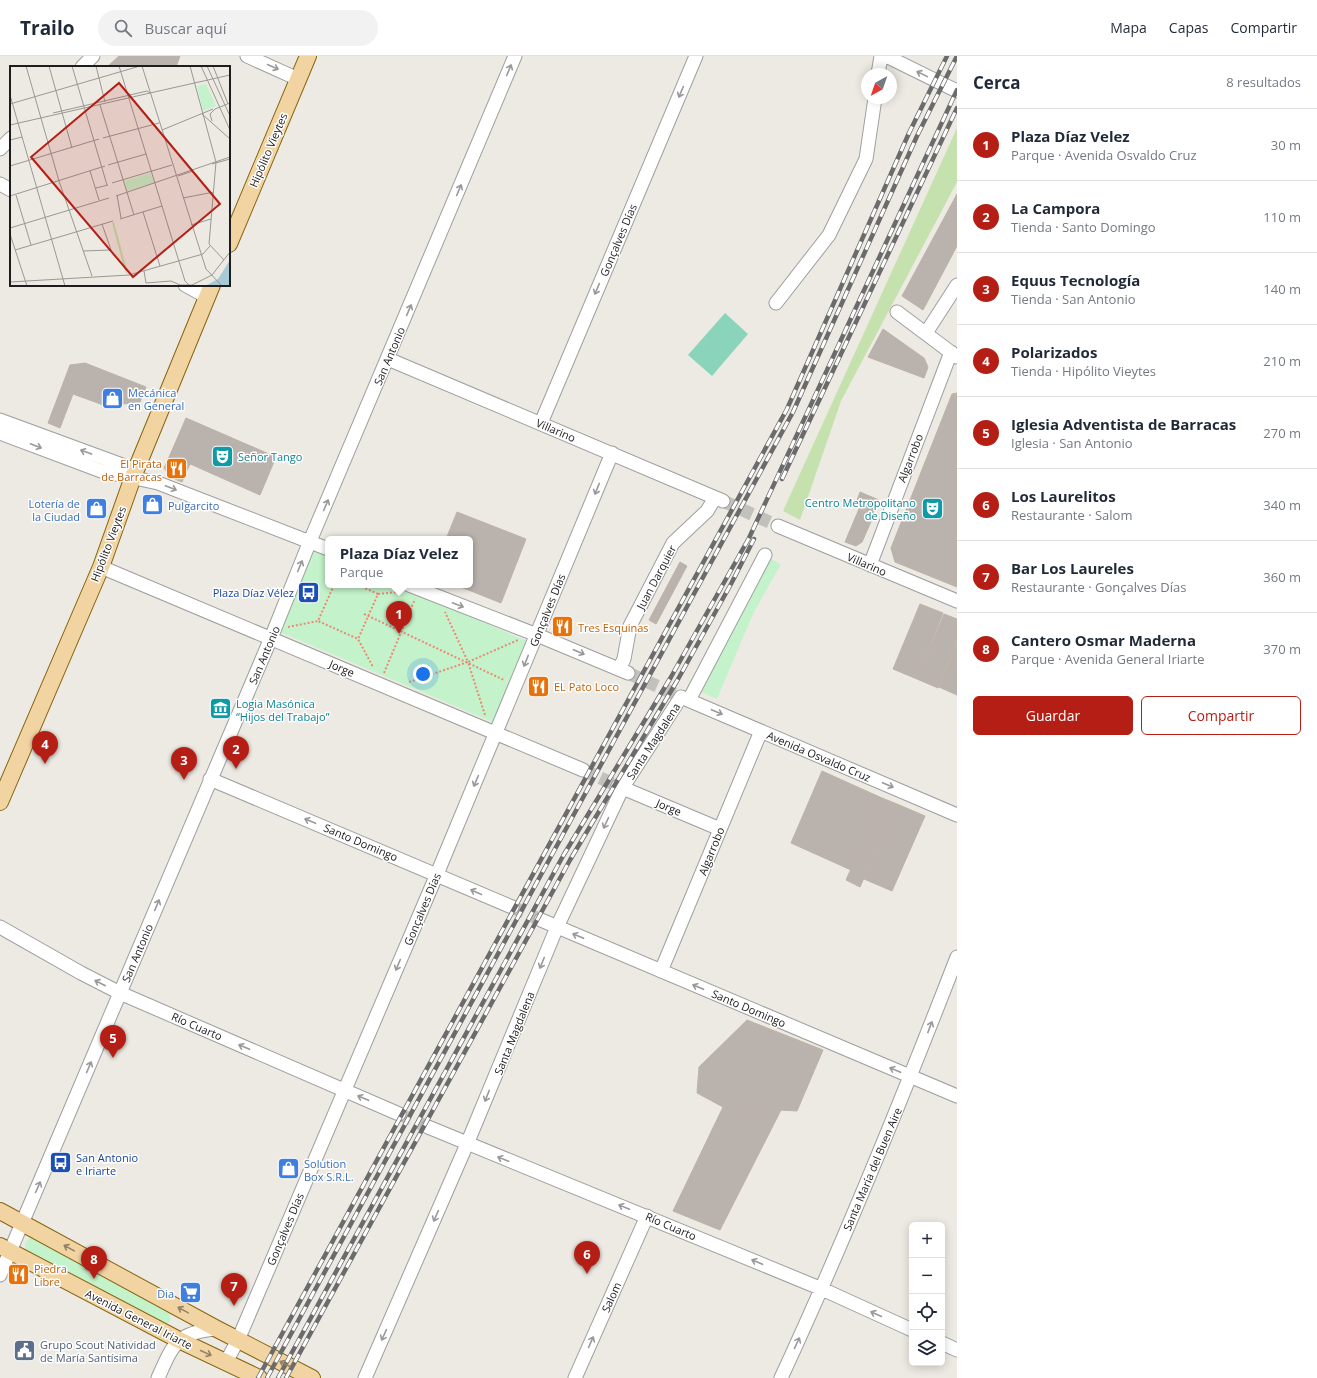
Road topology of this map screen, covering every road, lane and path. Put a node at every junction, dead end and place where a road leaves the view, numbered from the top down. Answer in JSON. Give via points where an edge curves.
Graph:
{"nodes":[{"id":1,"x":93,"y":56,"type":"edge"},
{"id":2,"x":247,"y":56,"type":"edge"},
{"id":3,"x":308,"y":56,"type":"edge"},
{"id":4,"x":515,"y":56,"type":"edge"},
{"id":5,"x":696,"y":56,"type":"edge"},
{"id":6,"x":881,"y":56,"type":"edge"},
{"id":7,"x":886,"y":56,"type":"edge"},
{"id":8,"x":83,"y":66,"type":"edge"},
{"id":9,"x":879,"y":68,"type":"edge"},
{"id":10,"x":298,"y":79,"type":"junction"},
{"id":11,"x":957,"y":91,"type":"edge"},
{"id":12,"x":874,"y":104,"type":"edge"},
{"id":13,"x":10,"y":139,"type":"edge"},
{"id":14,"x":0,"y":149,"type":"edge"},
{"id":15,"x":0,"y":184,"type":"edge"},
{"id":16,"x":10,"y":189,"type":"edge"},
{"id":17,"x":230,"y":242,"type":"edge"},
{"id":18,"x":957,"y":285,"type":"edge"},
{"id":19,"x":189,"y":286,"type":"edge"},
{"id":20,"x":209,"y":291,"type":"edge"},
{"id":21,"x":953,"y":302,"type":"edge"},
{"id":22,"x":776,"y":303,"type":"dead end"},
{"id":23,"x":897,"y":312,"type":"dead end"},
{"id":24,"x":926,"y":333,"type":"junction"},
{"id":25,"x":954,"y":354,"type":"edge"},
{"id":26,"x":388,"y":359,"type":"junction"},
{"id":27,"x":0,"y":420,"type":"edge"},
{"id":28,"x":541,"y":423,"type":"junction"},
{"id":29,"x":0,"y":433,"type":"edge"},
{"id":30,"x":612,"y":453,"type":"junction"},
{"id":31,"x":135,"y":474,"type":"junction"},
{"id":32,"x":719,"y":499,"type":"joint"},
{"id":33,"x":778,"y":526,"type":"tunnel mouth"},
{"id":34,"x":310,"y":541,"type":"junction"},
{"id":35,"x":325,"y":548,"type":"edge"},
{"id":36,"x":765,"y":555,"type":"dead end"},
{"id":37,"x":870,"y":565,"type":"junction"},
{"id":38,"x":101,"y":566,"type":"junction"},
{"id":39,"x":333,"y":588,"type":"edge"},
{"id":40,"x":365,"y":588,"type":"edge"},
{"id":41,"x":413,"y":588,"type":"edge"},
{"id":42,"x":414,"y":588,"type":"edge"},
{"id":43,"x":417,"y":588,"type":"edge"},
{"id":44,"x":378,"y":594,"type":"junction"},
{"id":45,"x":442,"y":598,"type":"junction"},
{"id":46,"x":957,"y":601,"type":"edge"},
{"id":47,"x":364,"y":614,"type":"dead end"},
{"id":48,"x":368,"y":616,"type":"junction"},
{"id":49,"x":318,"y":622,"type":"junction"},
{"id":50,"x":402,"y":631,"type":"junction"},
{"id":51,"x":537,"y":635,"type":"junction"},
{"id":52,"x":271,"y":638,"type":"junction"},
{"id":53,"x":358,"y":639,"type":"junction"},
{"id":54,"x":468,"y":662,"type":"junction"},
{"id":55,"x":375,"y":682,"type":"junction"},
{"id":56,"x":516,"y":685,"type":"junction"},
{"id":57,"x":397,"y":691,"type":"junction"},
{"id":58,"x":685,"y":698,"type":"junction"},
{"id":59,"x":761,"y":731,"type":"junction"},
{"id":60,"x":496,"y":733,"type":"junction"},
{"id":61,"x":583,"y":770,"type":"tunnel mouth"},
{"id":62,"x":210,"y":779,"type":"junction"},
{"id":63,"x":620,"y":786,"type":"junction"},
{"id":64,"x":0,"y":802,"type":"edge"},
{"id":65,"x":957,"y":815,"type":"edge"},
{"id":66,"x":720,"y":829,"type":"junction"},
{"id":67,"x":437,"y":874,"type":"junction"},
{"id":68,"x":512,"y":907,"type":"tunnel mouth"},
{"id":69,"x":541,"y":920,"type":"tunnel mouth"},
{"id":70,"x":0,"y":927,"type":"edge"},
{"id":71,"x":557,"y":927,"type":"junction"},
{"id":72,"x":957,"y":957,"type":"edge"},
{"id":73,"x":661,"y":972,"type":"junction"},
{"id":74,"x":120,"y":993,"type":"junction"},
{"id":75,"x":911,"y":1077,"type":"junction"},
{"id":76,"x":344,"y":1090,"type":"junction"},
{"id":77,"x":957,"y":1096,"type":"edge"},
{"id":78,"x":399,"y":1114,"type":"tunnel mouth"},
{"id":79,"x":428,"y":1127,"type":"tunnel mouth"},
{"id":80,"x":467,"y":1144,"type":"junction"},
{"id":81,"x":0,"y":1210,"type":"edge"},
{"id":82,"x":647,"y":1216,"type":"junction"},
{"id":83,"x":22,"y":1222,"type":"junction"},
{"id":84,"x":5,"y":1249,"type":"edge"},
{"id":85,"x":0,"y":1275,"type":"edge"},
{"id":86,"x":822,"y":1289,"type":"junction"},
{"id":87,"x":217,"y":1329,"type":"junction"},
{"id":88,"x":909,"y":1329,"type":"edge"},
{"id":89,"x":179,"y":1340,"type":"junction"},
{"id":90,"x":238,"y":1340,"type":"junction"},
{"id":91,"x":945,"y":1344,"type":"edge"},
{"id":92,"x":957,"y":1350,"type":"edge"},
{"id":93,"x":226,"y":1362,"type":"junction"},
{"id":94,"x":158,"y":1378,"type":"edge"},
{"id":95,"x":259,"y":1378,"type":"edge"},
{"id":96,"x":312,"y":1378,"type":"edge"},
{"id":97,"x":365,"y":1378,"type":"edge"},
{"id":98,"x":575,"y":1378,"type":"edge"},
{"id":99,"x":781,"y":1378,"type":"edge"}],
"edges":[{"from":1,"to":8,"type":"street"},
{"from":2,"to":10,"type":"street","one_way":true},
{"from":3,"to":10,"type":"main road","name":"Hipólito Vieytes"},
{"from":26,"to":4,"type":"street","name":"San Antonio","one_way":true},
{"from":5,"to":28,"type":"street","name":"Gonçalves Días","one_way":true},
{"from":6,"to":9,"type":"street"},
{"from":11,"to":7,"type":"street","one_way":true},
{"from":10,"to":17,"type":"main road","name":"Hipólito Vieytes"},
{"from":12,"to":22,"type":"street","via":[[866,159],[829,235]]},
{"from":13,"to":14,"type":"street"},
{"from":15,"to":16,"type":"street"},
{"from":18,"to":21,"type":"street"},
{"from":19,"to":20,"type":"street"},
{"from":20,"to":31,"type":"main road","name":"Hipólito Vieytes"},
{"from":21,"to":24,"type":"street"},
{"from":23,"to":24,"type":"street"},
{"from":24,"to":25,"type":"street"},
{"from":25,"to":37,"type":"street","name":"Algarrobo"},
{"from":26,"to":28,"type":"street","name":"Villarino"},
{"from":34,"to":26,"type":"street","name":"San Antonio","one_way":true},
{"from":31,"to":27,"type":"street","one_way":true},
{"from":28,"to":30,"type":"street","name":"Villarino"},
{"from":29,"to":31,"type":"street","one_way":true,"via":[[102,471]]},
{"from":30,"to":32,"type":"street","name":"Villarino"},
{"from":30,"to":51,"type":"street","name":"Gonçalves Días","one_way":true},
{"from":31,"to":34,"type":"street","one_way":true},
{"from":31,"to":38,"type":"main road","name":"Hipólito Vieytes"},
{"from":51,"to":32,"type":"street","name":"Juan Darquier","one_way":true,"via":[[624,671],[630,626],[673,543]]},
{"from":33,"to":37,"type":"street","name":"Villarino"},
{"from":34,"to":35,"type":"street"},
{"from":52,"to":34,"type":"street","name":"San Antonio","one_way":true},
{"from":36,"to":58,"type":"street","name":"Santa Magdalena"},
{"from":37,"to":46,"type":"street","name":"Villarino"},
{"from":38,"to":52,"type":"street","name":"Jorge"},
{"from":38,"to":64,"type":"main road","name":"Hipólito Vieytes"},
{"from":39,"to":49,"type":"path"},
{"from":40,"to":44,"type":"path"},
{"from":41,"to":44,"type":"path","via":[[411,591]]},
{"from":42,"to":50,"type":"path"},
{"from":43,"to":45,"type":"street"},
{"from":44,"to":48,"type":"path"},
{"from":45,"to":51,"type":"street","one_way":true},
{"from":45,"to":54,"type":"path","via":[[442,604]]},
{"from":47,"to":48,"type":"path"},
{"from":48,"to":50,"type":"path"},
{"from":48,"to":53,"type":"path"},
{"from":49,"to":52,"type":"path","via":[[275,630]]},
{"from":49,"to":53,"type":"path"},
{"from":50,"to":54,"type":"path"},
{"from":50,"to":55,"type":"path"},
{"from":51,"to":54,"type":"path","via":[[522,638]]},
{"from":51,"to":56,"type":"street","name":"Gonçalves Días","one_way":true},
{"from":52,"to":55,"type":"street","name":"Jorge"},
{"from":52,"to":62,"type":"street","name":"San Antonio"},
{"from":53,"to":55,"type":"path","via":[[376,672]]},
{"from":54,"to":56,"type":"path"},
{"from":54,"to":57,"type":"path","via":[[403,684]]},
{"from":54,"to":60,"type":"path","via":[[486,720]]},
{"from":55,"to":57,"type":"street","name":"Jorge"},
{"from":56,"to":60,"type":"street","name":"Gonçalves Días"},
{"from":57,"to":60,"type":"street","name":"Jorge"},
{"from":58,"to":59,"type":"street","name":"Avenida Osvaldo Cruz","one_way":true},
{"from":58,"to":63,"type":"street","name":"Santa Magdalena"},
{"from":59,"to":65,"type":"street","name":"Avenida Osvaldo Cruz","one_way":true},
{"from":59,"to":66,"type":"street","name":"Algarrobo"},
{"from":60,"to":61,"type":"street","name":"Jorge"},
{"from":60,"to":67,"type":"street","name":"Gonçalves Días","one_way":true},
{"from":67,"to":62,"type":"street","name":"Santo Domingo","one_way":true},
{"from":74,"to":62,"type":"street","name":"San Antonio","one_way":true},
{"from":63,"to":66,"type":"street","name":"Jorge"},
{"from":63,"to":71,"type":"street","name":"Santa Magdalena","one_way":true},
{"from":66,"to":73,"type":"street","name":"Algarrobo"},
{"from":68,"to":67,"type":"street","name":"Santo Domingo","one_way":true},
{"from":67,"to":76,"type":"street","name":"Gonçalves Días","one_way":true},
{"from":69,"to":71,"type":"street","name":"Santo Domingo"},
{"from":74,"to":70,"type":"street","name":"Río Cuarto","one_way":true},
{"from":73,"to":71,"type":"street","name":"Santo Domingo","one_way":true},
{"from":71,"to":80,"type":"street","name":"Santa Magdalena","one_way":true},
{"from":75,"to":72,"type":"street","name":"Santa María del Buen Aire","one_way":true},
{"from":75,"to":73,"type":"street","name":"Santo Domingo","one_way":true},
{"from":76,"to":74,"type":"street","name":"Río Cuarto","one_way":true},
{"from":83,"to":74,"type":"street","name":"San Antonio","one_way":true},
{"from":75,"to":77,"type":"street","name":"Santo Domingo"},
{"from":75,"to":86,"type":"street","name":"Santa María del Buen Aire"},
{"from":78,"to":76,"type":"street","name":"Río Cuarto","one_way":true},
{"from":76,"to":90,"type":"street","name":"Gonçalves Días"},
{"from":79,"to":80,"type":"street","name":"Río Cuarto"},
{"from":82,"to":80,"type":"street","name":"Río Cuarto","one_way":true},
{"from":80,"to":97,"type":"street","name":"Santa Magdalena","one_way":true},
{"from":81,"to":83,"type":"main road"},
{"from":86,"to":82,"type":"street","name":"Río Cuarto","one_way":true},
{"from":98,"to":82,"type":"street","name":"Salom","one_way":true},
{"from":83,"to":84,"type":"street","name":"San Antonio"},
{"from":87,"to":83,"type":"main road","one_way":true},
{"from":84,"to":85,"type":"street","name":"San Antonio"},
{"from":84,"to":89,"type":"main road","name":"Avenida General Iriarte"},
{"from":88,"to":86,"type":"street","name":"Río Cuarto","one_way":true},
{"from":99,"to":86,"type":"street","name":"Santa María del Buen Aire","one_way":true},
{"from":87,"to":89,"type":"street","via":[[200,1330]]},
{"from":87,"to":90,"type":"main road"},
{"from":89,"to":93,"type":"main road","name":"Avenida General Iriarte","one_way":true},
{"from":89,"to":94,"type":"street"},
{"from":90,"to":93,"type":"street","name":"Gonçalves Días"},
{"from":96,"to":90,"type":"main road","one_way":true},
{"from":91,"to":92,"type":"street"},
{"from":93,"to":95,"type":"main road","name":"Avenida General Iriarte"}]}
